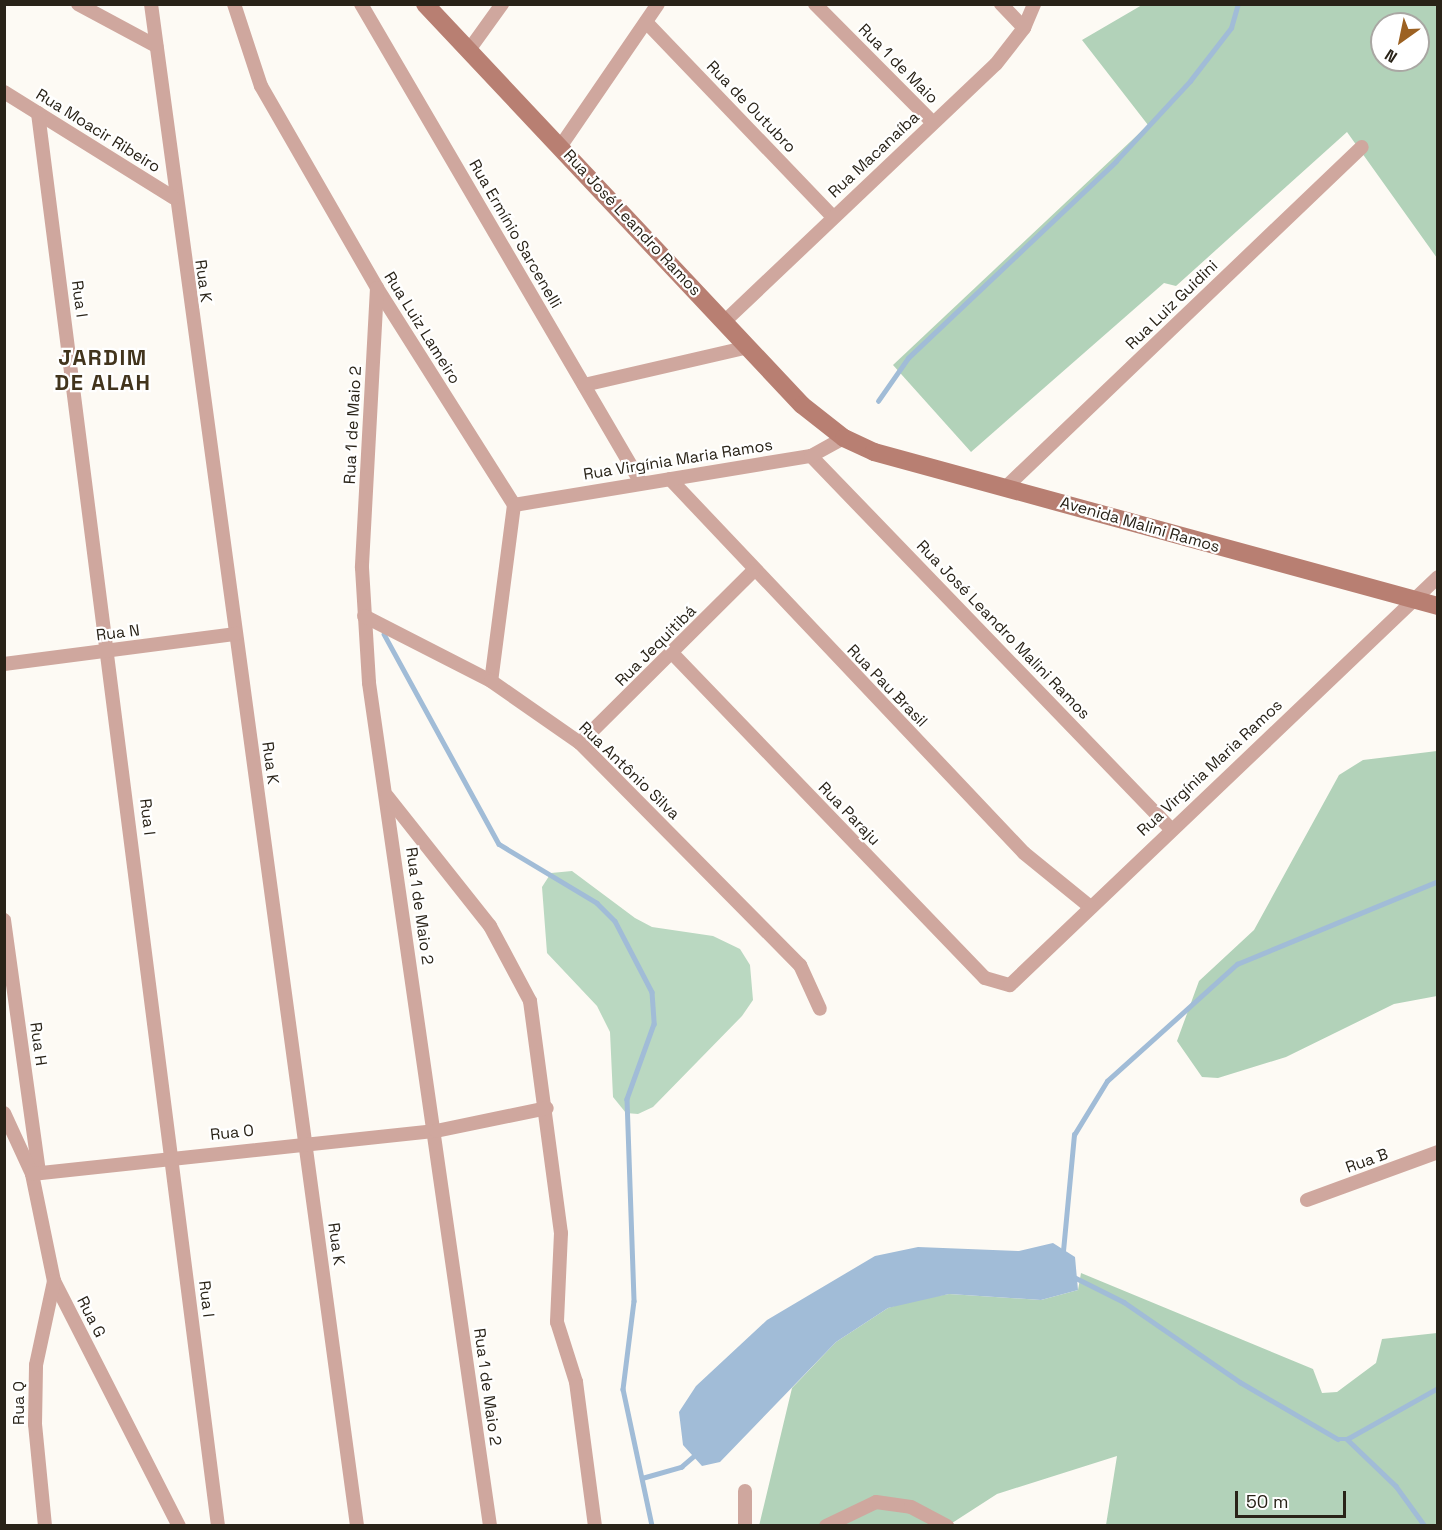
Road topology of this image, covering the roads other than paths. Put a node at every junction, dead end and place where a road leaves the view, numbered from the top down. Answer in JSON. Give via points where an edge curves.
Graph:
{"nodes":[{"id":1,"x":78,"y":4,"type":"edge"},
{"id":2,"x":151,"y":4,"type":"edge"},
{"id":3,"x":234,"y":4,"type":"edge"},
{"id":4,"x":361,"y":4,"type":"edge"},
{"id":5,"x":425,"y":4,"type":"edge"},
{"id":6,"x":502,"y":4,"type":"edge"},
{"id":7,"x":658,"y":4,"type":"edge"},
{"id":8,"x":815,"y":4,"type":"edge"},
{"id":9,"x":1001,"y":4,"type":"edge"},
{"id":10,"x":1034,"y":4,"type":"edge"},
{"id":11,"x":646,"y":22,"type":"junction"},
{"id":12,"x":1024,"y":28,"type":"junction"},
{"id":13,"x":156,"y":46,"type":"junction"},
{"id":14,"x":469,"y":50,"type":"junction"},
{"id":15,"x":4,"y":92,"type":"edge"},
{"id":16,"x":38,"y":113,"type":"junction"},
{"id":17,"x":932,"y":122,"type":"junction"},
{"id":18,"x":560,"y":147,"type":"junction"},
{"id":19,"x":1362,"y":147,"type":"dead end"},
{"id":20,"x":174,"y":198,"type":"junction"},
{"id":21,"x":832,"y":216,"type":"junction"},
{"id":22,"x":377,"y":288,"type":"junction"},
{"id":23,"x":725,"y":321,"type":"junction"},
{"id":24,"x":748,"y":347,"type":"junction"},
{"id":25,"x":584,"y":385,"type":"junction"},
{"id":26,"x":844,"y":438,"type":"junction"},
{"id":27,"x":811,"y":456,"type":"junction"},
{"id":28,"x":670,"y":479,"type":"junction"},
{"id":29,"x":640,"y":481,"type":"junction"},
{"id":30,"x":1006,"y":487,"type":"junction"},
{"id":31,"x":514,"y":505,"type":"junction"},
{"id":32,"x":753,"y":571,"type":"junction"},
{"id":33,"x":1437,"y":577,"type":"edge"},
{"id":34,"x":1411,"y":601,"type":"junction"},
{"id":35,"x":1437,"y":606,"type":"edge"},
{"id":36,"x":364,"y":616,"type":"junction"},
{"id":37,"x":236,"y":634,"type":"junction"},
{"id":38,"x":109,"y":651,"type":"junction"},
{"id":39,"x":672,"y":653,"type":"junction"},
{"id":40,"x":4,"y":664,"type":"edge"},
{"id":41,"x":491,"y":681,"type":"junction"},
{"id":42,"x":580,"y":743,"type":"junction"},
{"id":43,"x":386,"y":794,"type":"junction"},
{"id":44,"x":1170,"y":828,"type":"junction"},
{"id":45,"x":1088,"y":905,"type":"junction"},
{"id":46,"x":4,"y":920,"type":"edge"},
{"id":47,"x":1010,"y":985,"type":"joint"},
{"id":48,"x":820,"y":1009,"type":"dead end"},
{"id":49,"x":547,"y":1108,"type":"junction"},
{"id":50,"x":4,"y":1113,"type":"edge"},
{"id":51,"x":436,"y":1131,"type":"junction"},
{"id":52,"x":305,"y":1141,"type":"junction"},
{"id":53,"x":1437,"y":1152,"type":"edge"},
{"id":54,"x":172,"y":1156,"type":"junction"},
{"id":55,"x":36,"y":1174,"type":"junction"},
{"id":56,"x":1307,"y":1200,"type":"dead end"},
{"id":57,"x":54,"y":1281,"type":"junction"},
{"id":58,"x":746,"y":1491,"type":"dead end"},
{"id":59,"x":45,"y":1526,"type":"edge"},
{"id":60,"x":179,"y":1526,"type":"edge"},
{"id":61,"x":218,"y":1526,"type":"edge"},
{"id":62,"x":357,"y":1526,"type":"edge"},
{"id":63,"x":490,"y":1526,"type":"edge"},
{"id":64,"x":595,"y":1526,"type":"edge"},
{"id":65,"x":745,"y":1526,"type":"edge"},
{"id":66,"x":826,"y":1526,"type":"edge"},
{"id":67,"x":947,"y":1526,"type":"edge"}],
"edges":[{"from":1,"to":13,"type":"street"},
{"from":2,"to":13,"type":"street","name":"Rua K"},
{"from":3,"to":22,"type":"street","name":"Rua Luiz Lameiro","via":[[261,86]]},
{"from":4,"to":25,"type":"street","name":"Rua Ermínio Sarcenelli"},
{"from":5,"to":14,"type":"street","name":"Rua José Leandro Ramos"},
{"from":6,"to":14,"type":"street"},
{"from":7,"to":11,"type":"street"},
{"from":8,"to":17,"type":"street","name":"Rua 1 de Maio"},
{"from":9,"to":12,"type":"street"},
{"from":10,"to":12,"type":"street","name":"Rua Macanaíba"},
{"from":11,"to":18,"type":"street"},
{"from":11,"to":21,"type":"street","name":"Rua de Outubro"},
{"from":12,"to":17,"type":"street","name":"Rua Macanaíba","via":[[996,64]]},
{"from":13,"to":20,"type":"street","name":"Rua K"},
{"from":14,"to":18,"type":"street","name":"Rua José Leandro Ramos"},
{"from":15,"to":16,"type":"street","name":"Rua Moacir Ribeiro"},
{"from":16,"to":20,"type":"street","name":"Rua Moacir Ribeiro"},
{"from":16,"to":38,"type":"street","name":"Rua I"},
{"from":17,"to":21,"type":"street","name":"Rua Macanaíba"},
{"from":18,"to":23,"type":"street","name":"Rua José Leandro Ramos"},
{"from":19,"to":30,"type":"street","name":"Rua Luiz Guidini"},
{"from":20,"to":37,"type":"street","name":"Rua K"},
{"from":21,"to":23,"type":"street","name":"Rua Macanaíba"},
{"from":22,"to":31,"type":"street","name":"Rua Luiz Lameiro"},
{"from":22,"to":36,"type":"street","name":"Rua 1 de Maio 2"},
{"from":23,"to":24,"type":"street","name":"Rua José Leandro Ramos"},
{"from":24,"to":25,"type":"street"},
{"from":24,"to":26,"type":"street","name":"Rua José Leandro Ramos","via":[[802,405]]},
{"from":25,"to":29,"type":"street","name":"Rua Ermínio Sarcenelli"},
{"from":26,"to":27,"type":"street","name":"Rua Virgínia Maria Ramos"},
{"from":26,"to":30,"type":"street","name":"Avenida Malini Ramos","via":[[874,452]]},
{"from":27,"to":28,"type":"street","name":"Rua Virgínia Maria Ramos"},
{"from":27,"to":44,"type":"street","name":"Rua José Leandro Malini Ramos"},
{"from":28,"to":29,"type":"street","name":"Rua Virgínia Maria Ramos"},
{"from":28,"to":32,"type":"street","name":"Rua Pau Brasil"},
{"from":29,"to":31,"type":"street","name":"Rua Virgínia Maria Ramos"},
{"from":30,"to":34,"type":"street","name":"Avenida Malini Ramos"},
{"from":31,"to":41,"type":"street"},
{"from":32,"to":39,"type":"street","name":"Rua Jequitibá"},
{"from":32,"to":45,"type":"street","name":"Rua Pau Brasil","via":[[1024,853]]},
{"from":33,"to":34,"type":"street","name":"Rua Virgínia Maria Ramos"},
{"from":34,"to":35,"type":"street","name":"Avenida Malini Ramos"},
{"from":34,"to":44,"type":"street","name":"Rua Virgínia Maria Ramos"},
{"from":36,"to":41,"type":"street","name":"Rua Antônio Silva"},
{"from":36,"to":43,"type":"street","name":"Rua 1 de Maio 2"},
{"from":37,"to":38,"type":"street","name":"Rua N"},
{"from":37,"to":52,"type":"street","name":"Rua K"},
{"from":38,"to":40,"type":"street","name":"Rua N"},
{"from":38,"to":54,"type":"street","name":"Rua I"},
{"from":39,"to":42,"type":"street","name":"Rua Jequitibá"},
{"from":39,"to":47,"type":"street","name":"Rua Paraju","via":[[985,978]]},
{"from":41,"to":42,"type":"street","name":"Rua Antônio Silva"},
{"from":42,"to":48,"type":"street","name":"Rua Antônio Silva","via":[[800,964]]},
{"from":43,"to":49,"type":"street","via":[[517,968],[538,1036]]},
{"from":43,"to":51,"type":"street","name":"Rua 1 de Maio 2"},
{"from":44,"to":45,"type":"street","name":"Rua Virgínia Maria Ramos"},
{"from":45,"to":47,"type":"street","name":"Rua Virgínia Maria Ramos"},
{"from":46,"to":55,"type":"street","name":"Rua H"},
{"from":49,"to":51,"type":"street","name":"Rua O"},
{"from":49,"to":64,"type":"street","via":[[562,1250],[557,1322],[576,1382]]},
{"from":50,"to":55,"type":"street","name":"Rua G"},
{"from":51,"to":52,"type":"street","name":"Rua O"},
{"from":51,"to":63,"type":"street","name":"Rua 1 de Maio 2"},
{"from":52,"to":54,"type":"street","name":"Rua O"},
{"from":52,"to":62,"type":"street","name":"Rua K"},
{"from":53,"to":56,"type":"street","name":"Rua B"},
{"from":54,"to":55,"type":"street","name":"Rua O"},
{"from":54,"to":61,"type":"street","name":"Rua I"},
{"from":55,"to":57,"type":"street","name":"Rua G"},
{"from":57,"to":59,"type":"street","name":"Rua Q","via":[[36,1365],[35,1424]]},
{"from":57,"to":60,"type":"street","name":"Rua G"},
{"from":58,"to":65,"type":"street"},
{"from":66,"to":67,"type":"street","via":[[876,1502],[911,1507]]}]}
